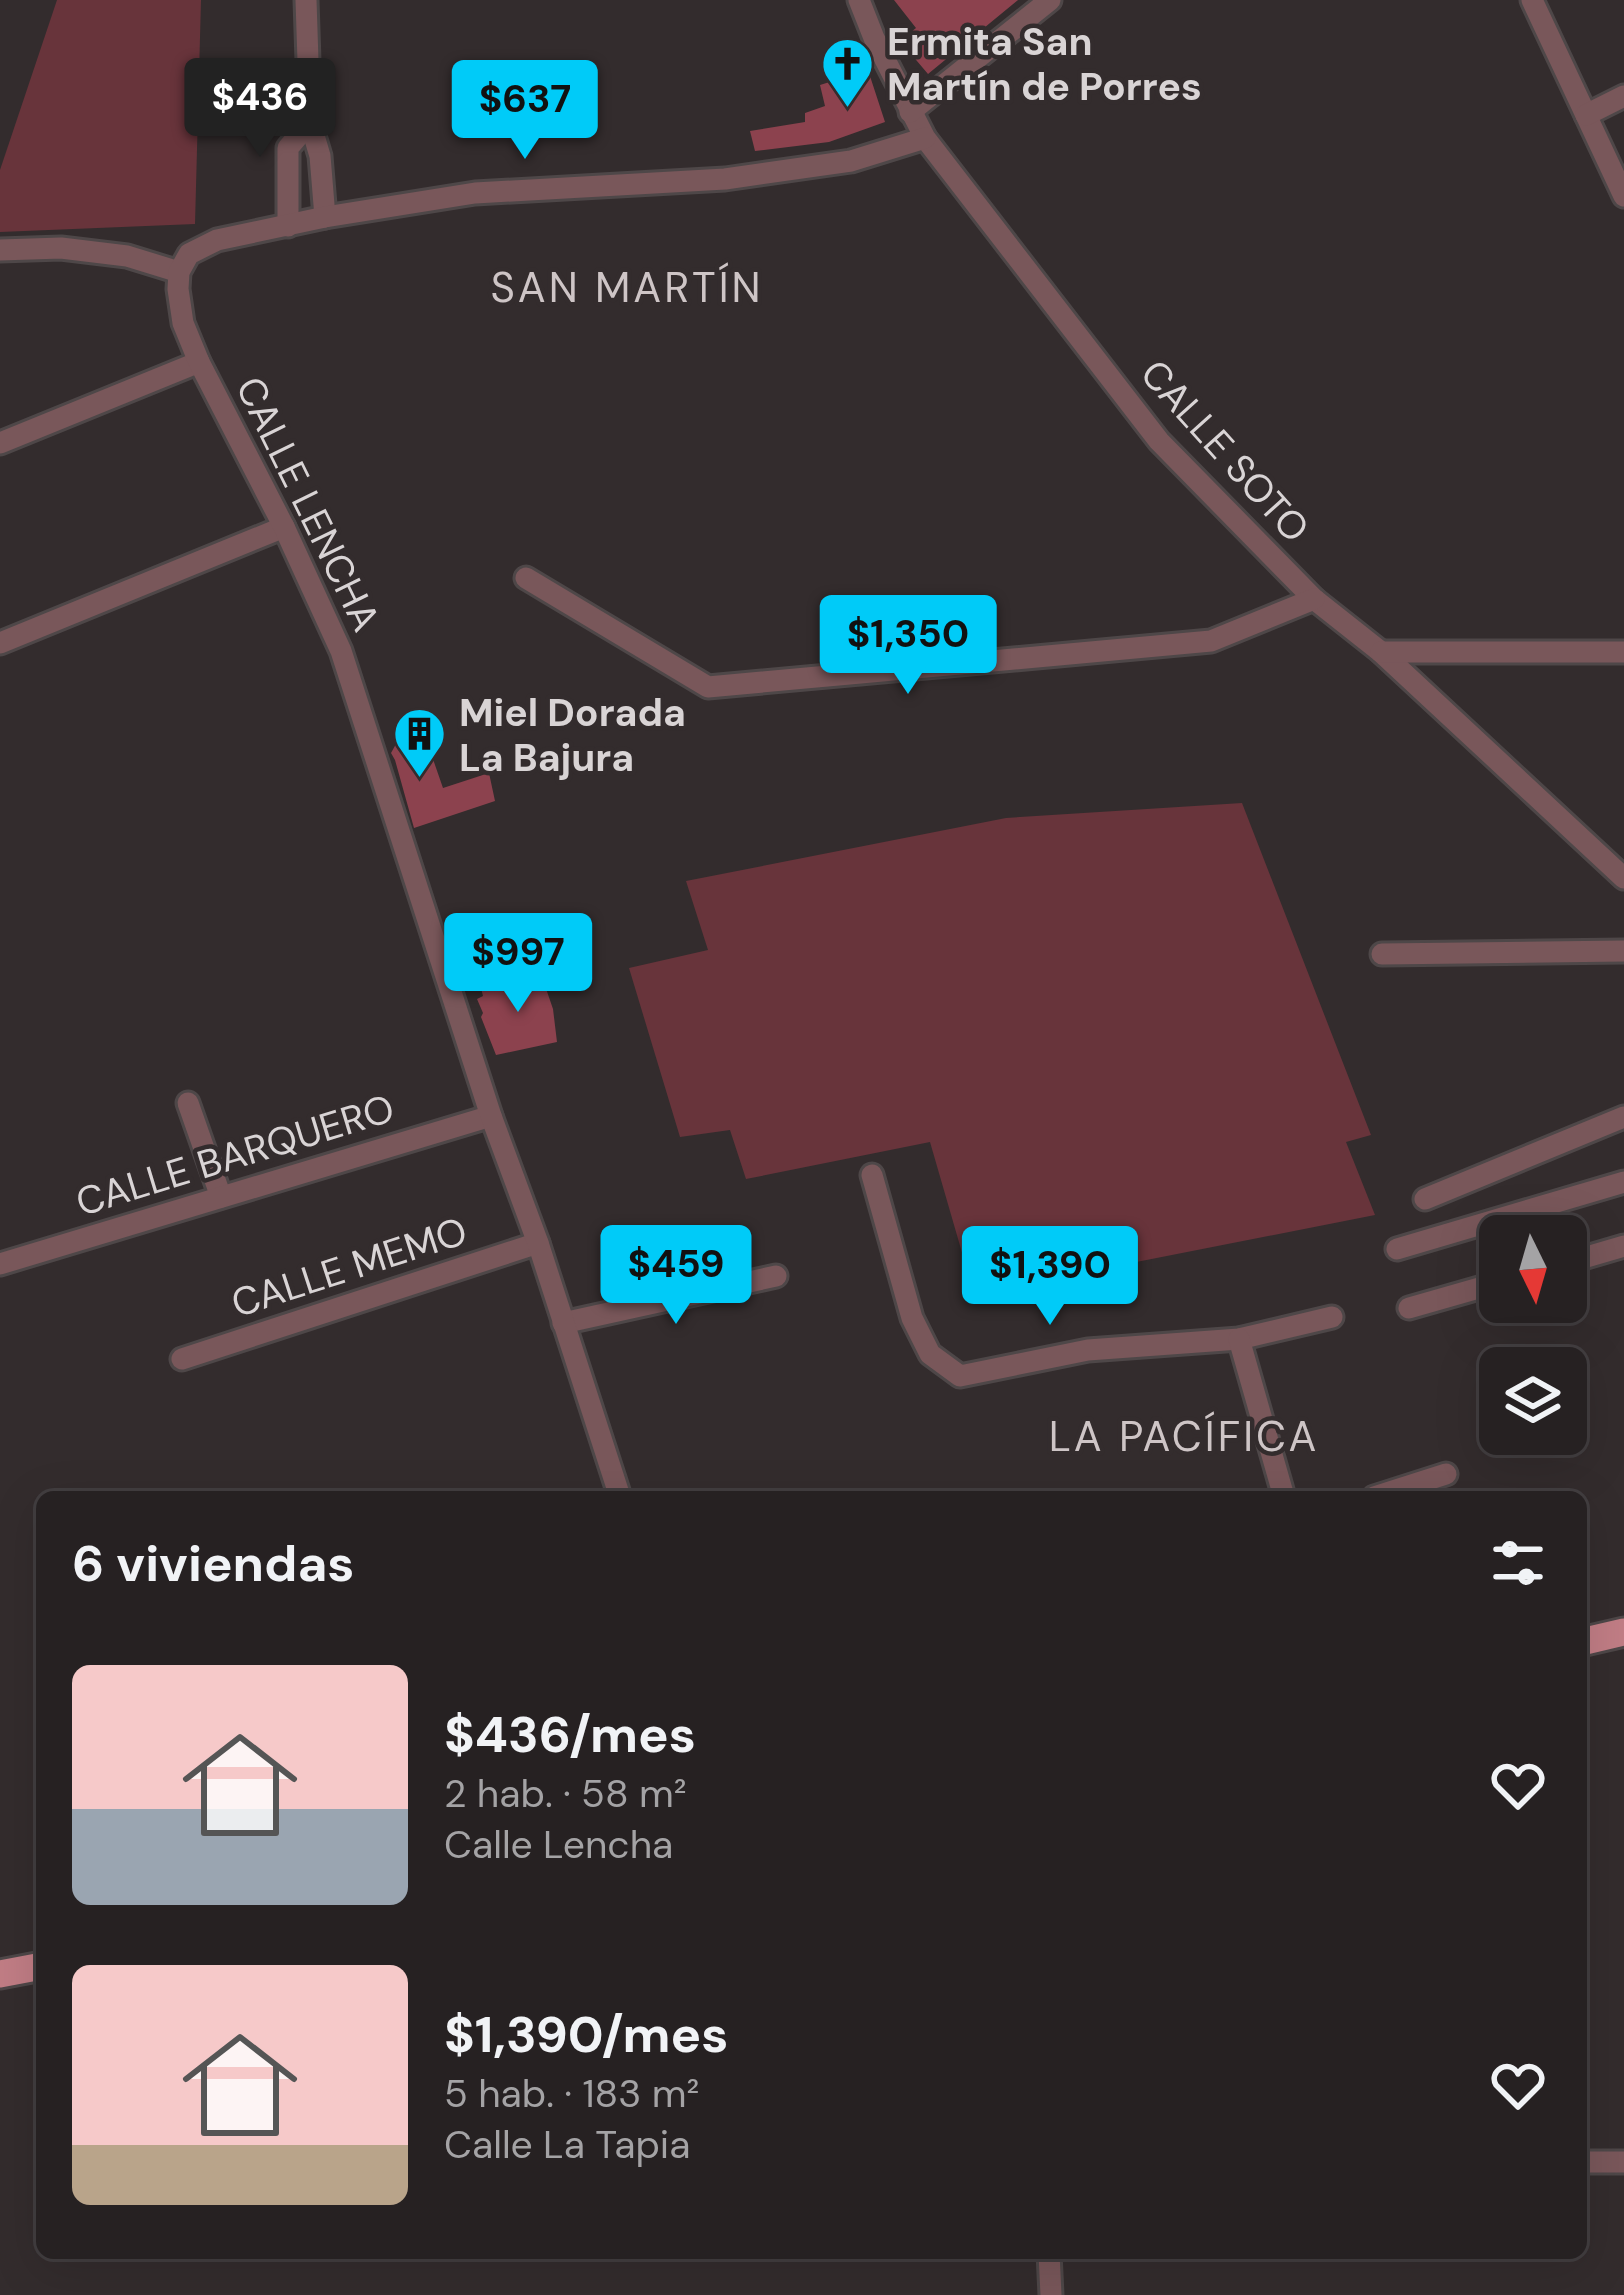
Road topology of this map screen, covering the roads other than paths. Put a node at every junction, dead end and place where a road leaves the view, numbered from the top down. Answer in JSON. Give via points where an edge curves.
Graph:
{"nodes":[{"id":1,"x":306,"y":0,"type":"edge"},
{"id":2,"x":859,"y":0,"type":"edge"},
{"id":3,"x":1050,"y":0,"type":"edge"},
{"id":4,"x":1532,"y":0,"type":"edge"},
{"id":5,"x":1624,"y":96,"type":"edge"},
{"id":6,"x":910,"y":112,"type":"junction"},
{"id":7,"x":1586,"y":115,"type":"junction"},
{"id":8,"x":310,"y":122,"type":"junction"},
{"id":9,"x":925,"y":138,"type":"junction"},
{"id":10,"x":1624,"y":196,"type":"edge"},
{"id":11,"x":325,"y":217,"type":"junction"},
{"id":12,"x":288,"y":226,"type":"junction"},
{"id":13,"x":0,"y":250,"type":"edge"},
{"id":14,"x":179,"y":272,"type":"junction"},
{"id":15,"x":199,"y":362,"type":"junction"},
{"id":16,"x":0,"y":443,"type":"edge"},
{"id":17,"x":284,"y":527,"type":"junction"},
{"id":18,"x":526,"y":578,"type":"dead end"},
{"id":19,"x":1314,"y":599,"type":"junction"},
{"id":20,"x":0,"y":643,"type":"edge"},
{"id":21,"x":1381,"y":652,"type":"junction"},
{"id":22,"x":1624,"y":652,"type":"edge"},
{"id":23,"x":1624,"y":878,"type":"edge"},
{"id":24,"x":1624,"y":951,"type":"edge"},
{"id":25,"x":1382,"y":954,"type":"dead end"},
{"id":26,"x":188,"y":1103,"type":"dead end"},
{"id":27,"x":491,"y":1116,"type":"junction"},
{"id":28,"x":1624,"y":1117,"type":"edge"},
{"id":29,"x":872,"y":1175,"type":"dead end"},
{"id":30,"x":1624,"y":1182,"type":"edge"},
{"id":31,"x":221,"y":1197,"type":"junction"},
{"id":32,"x":1425,"y":1199,"type":"dead end"},
{"id":33,"x":538,"y":1243,"type":"junction"},
{"id":34,"x":1624,"y":1246,"type":"edge"},
{"id":35,"x":1396,"y":1250,"type":"dead end"},
{"id":36,"x":1587,"y":1257,"type":"edge"},
{"id":37,"x":0,"y":1264,"type":"edge"},
{"id":38,"x":776,"y":1276,"type":"dead end"},
{"id":39,"x":1479,"y":1288,"type":"edge"},
{"id":40,"x":1409,"y":1308,"type":"dead end"},
{"id":41,"x":1332,"y":1317,"type":"dead end"},
{"id":42,"x":563,"y":1323,"type":"junction"},
{"id":43,"x":1239,"y":1339,"type":"junction"},
{"id":44,"x":182,"y":1359,"type":"dead end"},
{"id":45,"x":1446,"y":1474,"type":"dead end"},
{"id":46,"x":618,"y":1491,"type":"edge"},
{"id":47,"x":1282,"y":1491,"type":"edge"},
{"id":48,"x":1393,"y":1491,"type":"edge"},
{"id":49,"x":1624,"y":1632,"type":"edge"},
{"id":50,"x":1587,"y":1641,"type":"edge"},
{"id":51,"x":36,"y":1967,"type":"edge"},
{"id":52,"x":0,"y":1974,"type":"edge"},
{"id":53,"x":1587,"y":2162,"type":"edge"},
{"id":54,"x":1624,"y":2162,"type":"edge"},
{"id":55,"x":1049,"y":2259,"type":"edge"},
{"id":56,"x":1052,"y":2295,"type":"edge"}],
"edges":[{"from":1,"to":8,"type":"street"},
{"from":2,"to":6,"type":"street","name":"CALLE SOTO"},
{"from":3,"to":6,"type":"street"},
{"from":4,"to":7,"type":"street"},
{"from":5,"to":7,"type":"street"},
{"from":6,"to":9,"type":"street","name":"CALLE SOTO"},
{"from":7,"to":10,"type":"street"},
{"from":8,"to":11,"type":"street"},
{"from":8,"to":12,"type":"street","via":[[289,148]]},
{"from":9,"to":11,"type":"street","via":[[851,161],[725,179],[475,194]]},
{"from":9,"to":19,"type":"street","name":"CALLE SOTO","via":[[1159,441]]},
{"from":11,"to":12,"type":"street"},
{"from":12,"to":14,"type":"street","via":[[217,240],[189,254]]},
{"from":13,"to":14,"type":"street","via":[[128,256]]},
{"from":14,"to":15,"type":"street","name":"CALLE LENCHA","via":[[183,323]]},
{"from":15,"to":16,"type":"street"},
{"from":15,"to":17,"type":"street","name":"CALLE LENCHA"},
{"from":17,"to":20,"type":"street"},
{"from":17,"to":27,"type":"street","name":"CALLE LENCHA","via":[[341,652]]},
{"from":18,"to":19,"type":"street","via":[[708,686],[1211,641]]},
{"from":19,"to":21,"type":"street","name":"CALLE SOTO"},
{"from":21,"to":22,"type":"street"},
{"from":21,"to":23,"type":"street","name":"CALLE SOTO"},
{"from":24,"to":25,"type":"street"},
{"from":26,"to":31,"type":"street"},
{"from":27,"to":31,"type":"street","name":"CALLE BARQUERO"},
{"from":27,"to":33,"type":"street","name":"CALLE LENCHA"},
{"from":28,"to":32,"type":"street"},
{"from":29,"to":43,"type":"street","via":[[912,1318],[930,1354],[960,1376],[1088,1350]]},
{"from":30,"to":35,"type":"street"},
{"from":31,"to":37,"type":"street","name":"CALLE BARQUERO"},
{"from":33,"to":42,"type":"street","name":"CALLE LENCHA"},
{"from":33,"to":44,"type":"street","name":"CALLE MEMO"},
{"from":34,"to":36,"type":"street"},
{"from":38,"to":42,"type":"street"},
{"from":39,"to":40,"type":"street"},
{"from":41,"to":43,"type":"street"},
{"from":42,"to":46,"type":"street","name":"CALLE LENCHA"},
{"from":43,"to":47,"type":"street"},
{"from":45,"to":48,"type":"street"},
{"from":49,"to":50,"type":"main road"},
{"from":51,"to":52,"type":"main road"},
{"from":53,"to":54,"type":"street"},
{"from":55,"to":56,"type":"street"}]}
